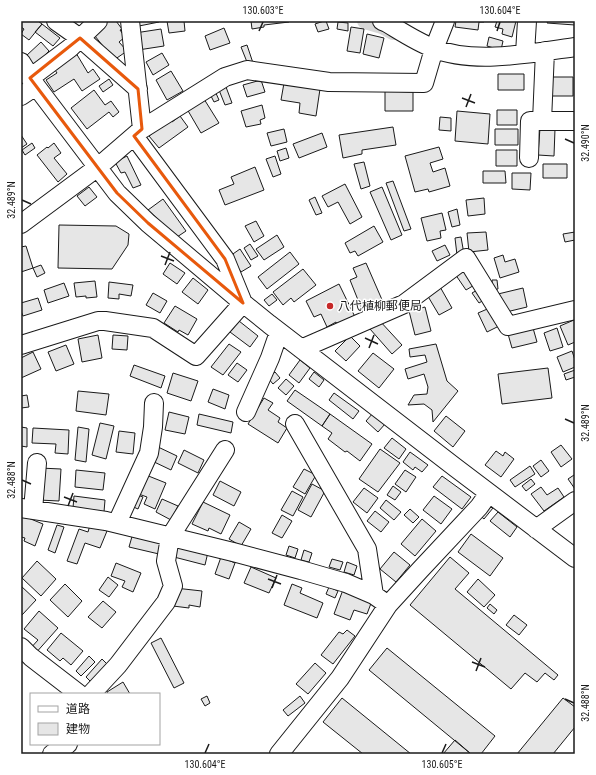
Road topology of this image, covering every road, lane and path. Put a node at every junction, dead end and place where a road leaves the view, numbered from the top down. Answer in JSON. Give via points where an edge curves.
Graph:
{"nodes":[{"id":1,"x":56,"y":21,"type":"edge"},
{"id":2,"x":98,"y":21,"type":"edge"},
{"id":3,"x":130,"y":21,"type":"edge"},
{"id":4,"x":382,"y":21,"type":"edge"},
{"id":5,"x":444,"y":21,"type":"edge"},
{"id":6,"x":527,"y":21,"type":"edge"},
{"id":7,"x":80,"y":38,"type":"junction"},
{"id":8,"x":575,"y":47,"type":"edge"},
{"id":9,"x":434,"y":49,"type":"junction"},
{"id":10,"x":545,"y":51,"type":"junction"},
{"id":11,"x":525,"y":54,"type":"junction"},
{"id":12,"x":21,"y":62,"type":"edge"},
{"id":13,"x":33,"y":82,"type":"junction"},
{"id":14,"x":138,"y":89,"type":"junction"},
{"id":15,"x":21,"y":96,"type":"edge"},
{"id":16,"x":542,"y":121,"type":"junction"},
{"id":17,"x":575,"y":121,"type":"edge"},
{"id":18,"x":138,"y":132,"type":"junction"},
{"id":19,"x":529,"y":158,"type":"dead end"},
{"id":20,"x":98,"y":167,"type":"junction"},
{"id":21,"x":21,"y":224,"type":"edge"},
{"id":22,"x":243,"y":303,"type":"junction"},
{"id":23,"x":575,"y":310,"type":"edge"},
{"id":24,"x":280,"y":332,"type":"junction"},
{"id":25,"x":21,"y":345,"type":"edge"},
{"id":26,"x":301,"y":349,"type":"junction"},
{"id":27,"x":154,"y":403,"type":"dead end"},
{"id":28,"x":246,"y":412,"type":"dead end"},
{"id":29,"x":295,"y":424,"type":"dead end"},
{"id":30,"x":225,"y":450,"type":"dead end"},
{"id":31,"x":38,"y":463,"type":"dead end"},
{"id":32,"x":489,"y":493,"type":"junction"},
{"id":33,"x":575,"y":501,"type":"edge"},
{"id":34,"x":27,"y":509,"type":"edge"},
{"id":35,"x":117,"y":523,"type":"junction"},
{"id":36,"x":536,"y":529,"type":"junction"},
{"id":37,"x":170,"y":537,"type":"junction"},
{"id":38,"x":575,"y":558,"type":"edge"},
{"id":39,"x":374,"y":594,"type":"junction"},
{"id":40,"x":388,"y":605,"type":"junction"},
{"id":41,"x":21,"y":647,"type":"edge"},
{"id":42,"x":78,"y":693,"type":"edge"},
{"id":43,"x":92,"y":693,"type":"edge"},
{"id":44,"x":66,"y":745,"type":"edge"},
{"id":45,"x":52,"y":754,"type":"edge"},
{"id":46,"x":279,"y":754,"type":"edge"}],
"edges":[{"from":1,"to":7,"type":"street"},
{"from":2,"to":7,"type":"street"},
{"from":3,"to":14,"type":"street"},
{"from":4,"to":9,"type":"street"},
{"from":5,"to":9,"type":"street"},
{"from":6,"to":11,"type":"street"},
{"from":7,"to":13,"type":"street"},
{"from":7,"to":14,"type":"street"},
{"from":8,"to":10,"type":"street"},
{"from":9,"to":11,"type":"street","via":[[467,57]]},
{"from":9,"to":18,"type":"street","via":[[424,83],[329,82],[247,70],[225,77]]},
{"from":10,"to":11,"type":"street"},
{"from":10,"to":16,"type":"street"},
{"from":12,"to":13,"type":"street"},
{"from":13,"to":15,"type":"street"},
{"from":13,"to":20,"type":"street"},
{"from":14,"to":18,"type":"street"},
{"from":16,"to":17,"type":"street"},
{"from":16,"to":19,"type":"street","via":[[530,121]]},
{"from":18,"to":20,"type":"street"},
{"from":18,"to":22,"type":"street","via":[[225,259]]},
{"from":20,"to":21,"type":"street"},
{"from":20,"to":22,"type":"street","via":[[117,193],[148,224]]},
{"from":22,"to":24,"type":"street"},
{"from":22,"to":25,"type":"street","via":[[196,356],[153,328],[105,321]]},
{"from":23,"to":26,"type":"street","via":[[508,326],[466,258],[404,304]]},
{"from":24,"to":26,"type":"street"},
{"from":24,"to":28,"type":"street"},
{"from":26,"to":32,"type":"street"},
{"from":27,"to":35,"type":"street","via":[[149,453]]},
{"from":29,"to":39,"type":"street","via":[[367,549]]},
{"from":30,"to":37,"type":"street"},
{"from":31,"to":34,"type":"street"},
{"from":32,"to":36,"type":"street"},
{"from":32,"to":40,"type":"street"},
{"from":33,"to":36,"type":"street"},
{"from":34,"to":35,"type":"street"},
{"from":35,"to":37,"type":"street"},
{"from":36,"to":38,"type":"street"},
{"from":37,"to":39,"type":"street","via":[[301,570]]},
{"from":37,"to":43,"type":"street","via":[[166,561],[172,586],[166,602],[118,665]]},
{"from":39,"to":40,"type":"street"},
{"from":40,"to":46,"type":"street","via":[[340,678]]},
{"from":41,"to":42,"type":"street"},
{"from":44,"to":45,"type":"street"}]}
